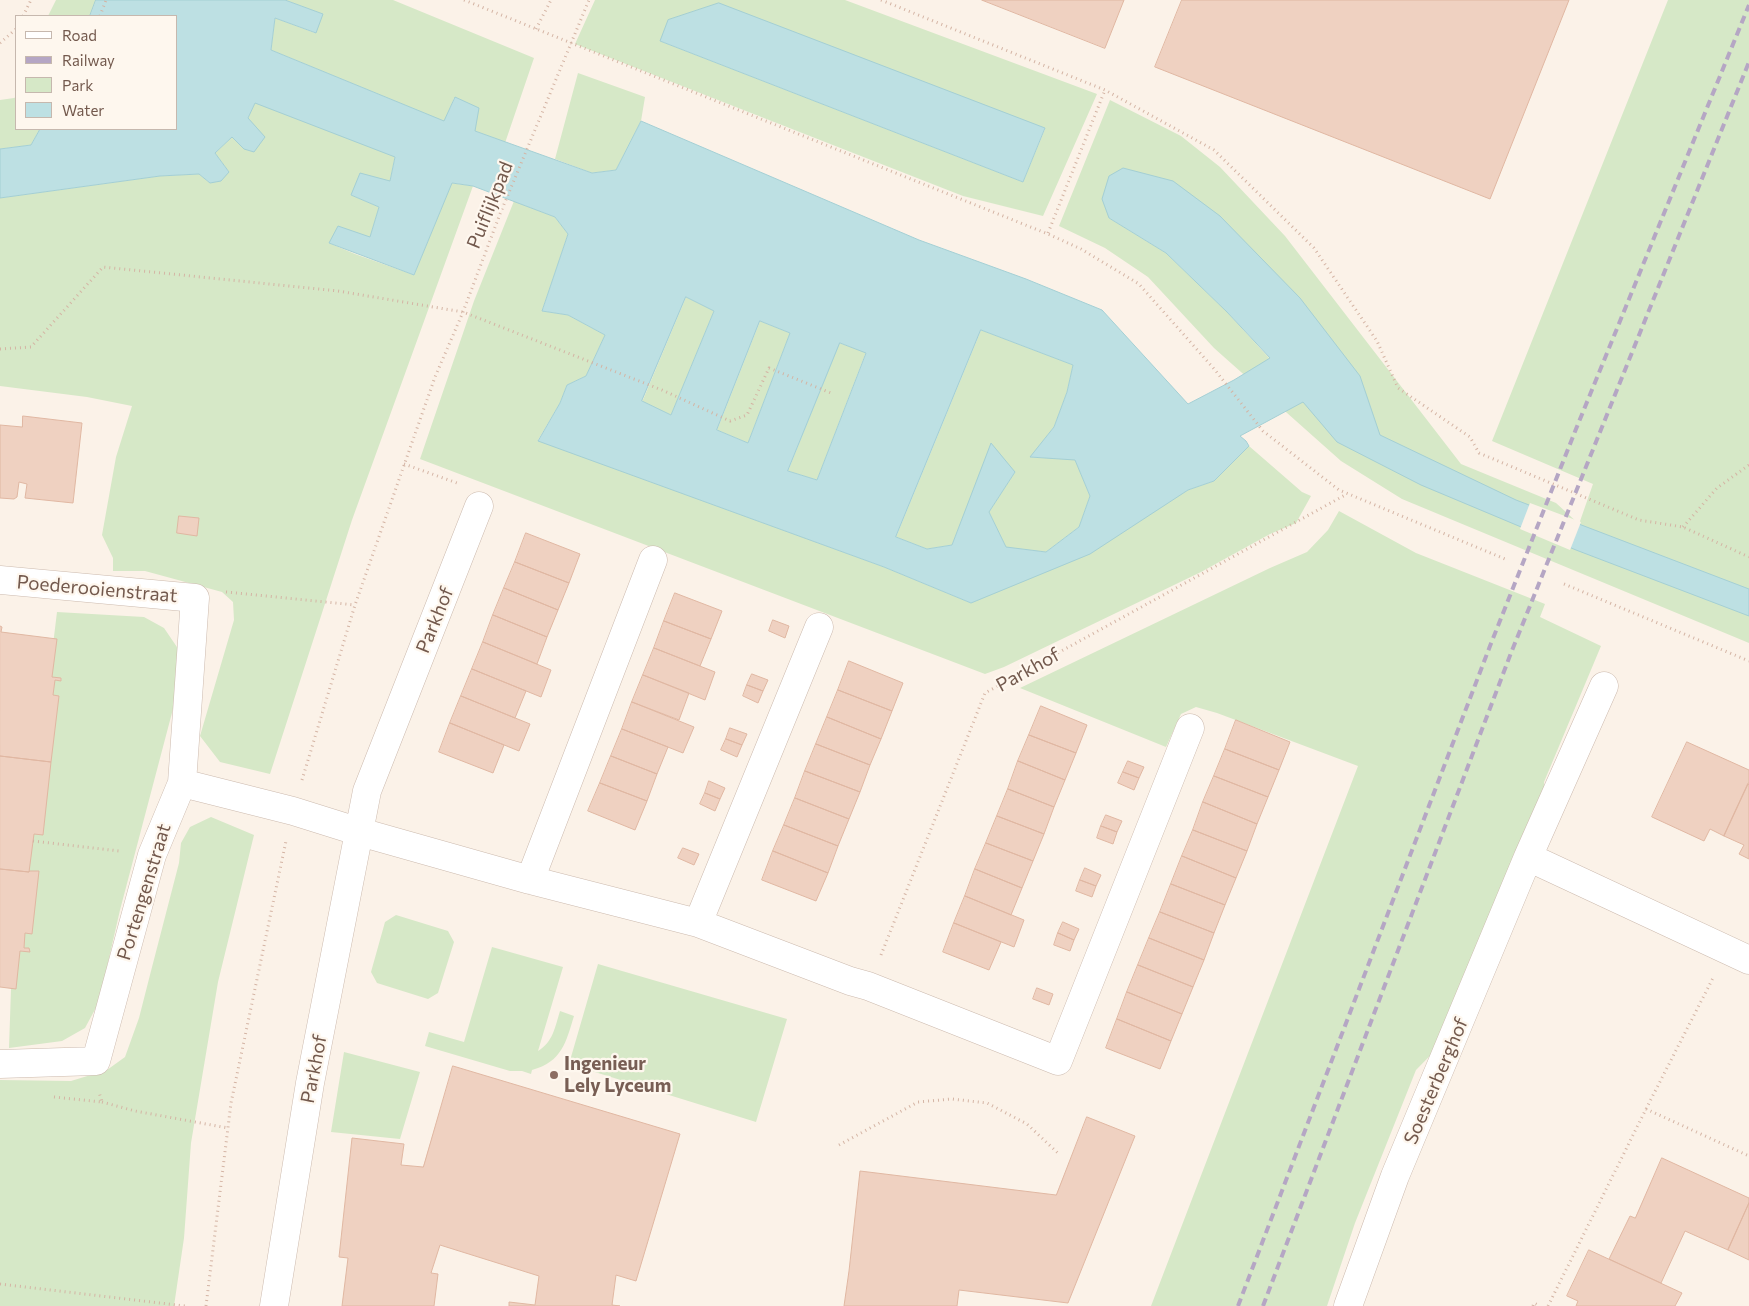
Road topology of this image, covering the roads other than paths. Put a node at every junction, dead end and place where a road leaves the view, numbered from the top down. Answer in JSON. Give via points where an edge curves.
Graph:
{"nodes":[{"id":1,"x":480,"y":506,"type":"road end"},
{"id":2,"x":653,"y":560,"type":"dead end"},
{"id":3,"x":0,"y":580,"type":"edge"},
{"id":4,"x":195,"y":598,"type":"joint"},
{"id":5,"x":820,"y":627,"type":"dead end"},
{"id":6,"x":1604,"y":686,"type":"dead end"},
{"id":7,"x":1190,"y":728,"type":"dead end"},
{"id":8,"x":182,"y":783,"type":"junction"},
{"id":9,"x":360,"y":832,"type":"junction"},
{"id":10,"x":1528,"y":857,"type":"junction"},
{"id":11,"x":530,"y":880,"type":"junction"},
{"id":12,"x":698,"y":922,"type":"junction"},
{"id":13,"x":1738,"y":955,"type":"edge"},
{"id":14,"x":0,"y":1064,"type":"edge"},
{"id":15,"x":274,"y":1306,"type":"edge"},
{"id":16,"x":1348,"y":1306,"type":"edge"}],
"edges":[{"from":1,"to":9,"type":"street","name":"Parkhof","via":[[367,791]]},
{"from":2,"to":11,"type":"street"},
{"from":3,"to":4,"type":"street","name":"Poederooienstraat"},
{"from":4,"to":8,"type":"street","name":"Portengenstraat"},
{"from":5,"to":12,"type":"street"},
{"from":6,"to":10,"type":"street","name":"Soesterberghof"},
{"from":7,"to":12,"type":"street","via":[[1058,1061]]},
{"from":8,"to":9,"type":"street","via":[[293,810]]},
{"from":8,"to":14,"type":"street","name":"Portengenstraat","via":[[152,855],[96,1060]]},
{"from":9,"to":11,"type":"street"},
{"from":9,"to":15,"type":"street","name":"Parkhof","via":[[310,1083]]},
{"from":10,"to":13,"type":"street"},
{"from":10,"to":16,"type":"street","name":"Soesterberghof","via":[[1395,1176]]},
{"from":11,"to":12,"type":"street"}]}
